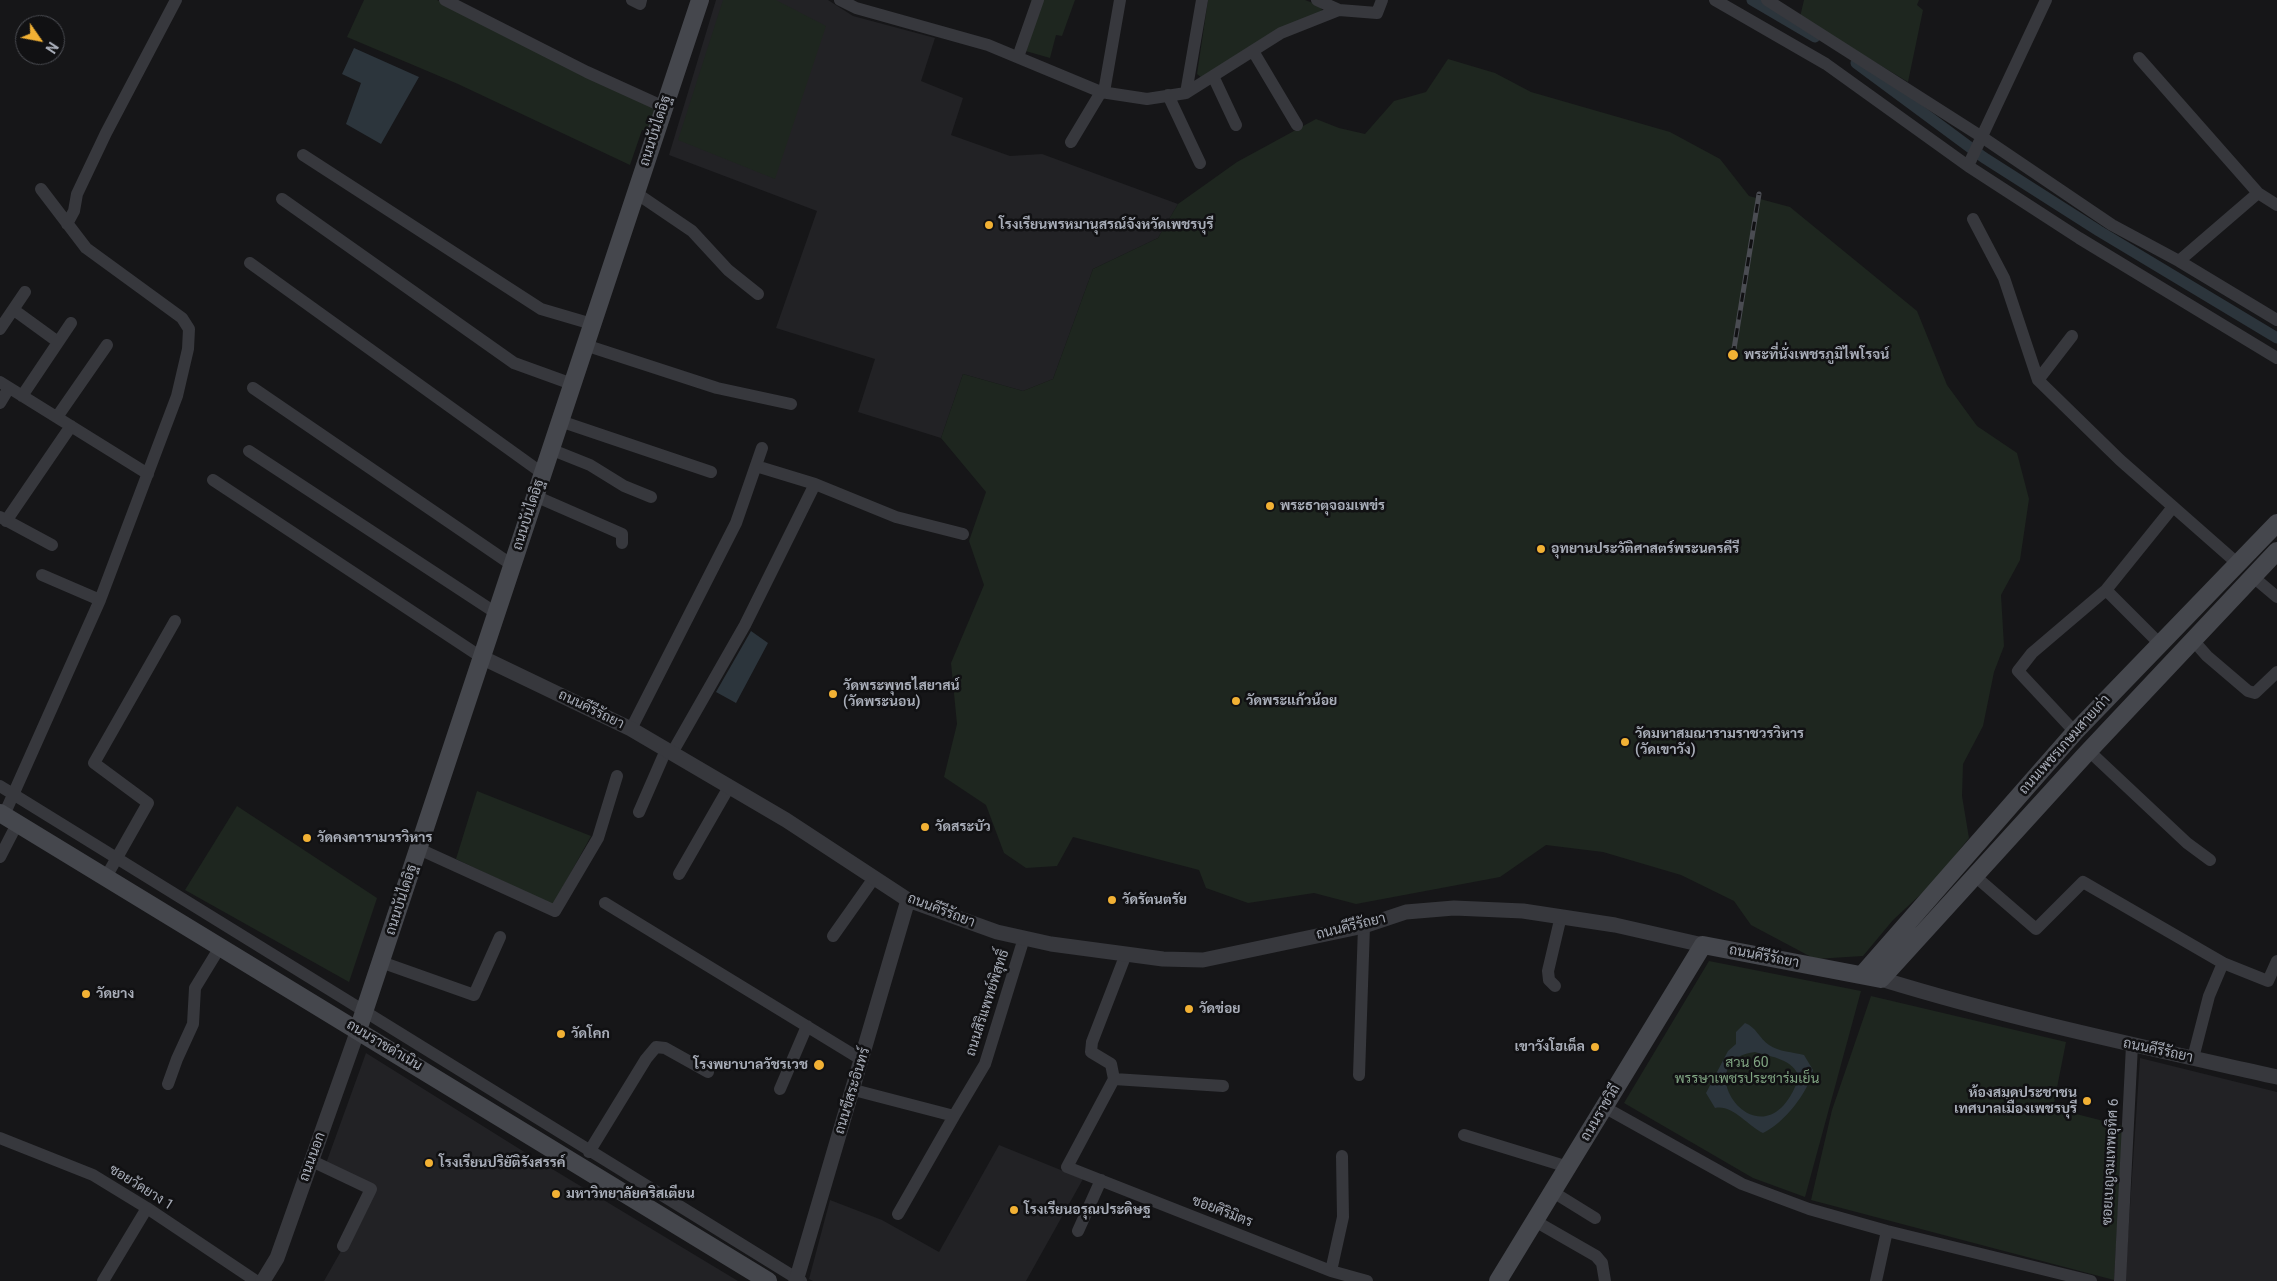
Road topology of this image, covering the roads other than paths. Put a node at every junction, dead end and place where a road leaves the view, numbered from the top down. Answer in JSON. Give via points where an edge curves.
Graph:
{"nodes":[{"id":1,"x":176,"y":0,"type":"edge"},
{"id":2,"x":445,"y":0,"type":"edge"},
{"id":3,"x":632,"y":0,"type":"edge"},
{"id":4,"x":641,"y":0,"type":"edge"},
{"id":5,"x":840,"y":0,"type":"edge"},
{"id":6,"x":1038,"y":0,"type":"edge"},
{"id":7,"x":1120,"y":0,"type":"edge"},
{"id":8,"x":1202,"y":0,"type":"edge"},
{"id":9,"x":1317,"y":0,"type":"edge"},
{"id":10,"x":1382,"y":0,"type":"edge"},
{"id":11,"x":1715,"y":0,"type":"edge"},
{"id":12,"x":1767,"y":0,"type":"edge"},
{"id":13,"x":2046,"y":0,"type":"edge"},
{"id":14,"x":698,"y":1,"type":"edge"},
{"id":15,"x":1339,"y":10,"type":"junction"},
{"id":16,"x":1253,"y":51,"type":"junction"},
{"id":17,"x":1018,"y":57,"type":"junction"},
{"id":18,"x":2139,"y":58,"type":"dead end"},
{"id":19,"x":1213,"y":76,"type":"junction"},
{"id":20,"x":1103,"y":92,"type":"junction"},
{"id":21,"x":1186,"y":93,"type":"junction"},
{"id":22,"x":1168,"y":95,"type":"junction"},
{"id":23,"x":664,"y":108,"type":"junction"},
{"id":24,"x":1236,"y":125,"type":"dead end"},
{"id":25,"x":1297,"y":125,"type":"dead end"},
{"id":26,"x":1980,"y":140,"type":"junction"},
{"id":27,"x":1071,"y":142,"type":"dead end"},
{"id":28,"x":303,"y":155,"type":"dead end"},
{"id":29,"x":1200,"y":163,"type":"dead end"},
{"id":30,"x":1970,"y":163,"type":"junction"},
{"id":31,"x":41,"y":189,"type":"dead end"},
{"id":32,"x":636,"y":192,"type":"junction"},
{"id":33,"x":2270,"y":197,"type":"edge"},
{"id":34,"x":282,"y":199,"type":"dead end"},
{"id":35,"x":1973,"y":219,"type":"dead end"},
{"id":36,"x":68,"y":224,"type":"junction"},
{"id":37,"x":2179,"y":261,"type":"junction"},
{"id":38,"x":250,"y":263,"type":"dead end"},
{"id":39,"x":25,"y":292,"type":"dead end"},
{"id":40,"x":758,"y":294,"type":"dead end"},
{"id":41,"x":14,"y":310,"type":"junction"},
{"id":42,"x":2277,"y":320,"type":"edge"},
{"id":43,"x":71,"y":323,"type":"dead end"},
{"id":44,"x":592,"y":324,"type":"junction"},
{"id":45,"x":0,"y":329,"type":"edge"},
{"id":46,"x":2072,"y":336,"type":"dead end"},
{"id":47,"x":58,"y":342,"type":"junction"},
{"id":48,"x":107,"y":345,"type":"dead end"},
{"id":49,"x":585,"y":345,"type":"junction"},
{"id":50,"x":2277,"y":358,"type":"edge"},
{"id":51,"x":2038,"y":380,"type":"junction"},
{"id":52,"x":572,"y":384,"type":"junction"},
{"id":53,"x":5,"y":385,"type":"edge"},
{"id":54,"x":253,"y":388,"type":"dead end"},
{"id":55,"x":22,"y":396,"type":"junction"},
{"id":56,"x":0,"y":403,"type":"edge"},
{"id":57,"x":791,"y":404,"type":"dead end"},
{"id":58,"x":57,"y":418,"type":"junction"},
{"id":59,"x":560,"y":421,"type":"junction"},
{"id":60,"x":70,"y":426,"type":"junction"},
{"id":61,"x":762,"y":448,"type":"dead end"},
{"id":62,"x":550,"y":449,"type":"junction"},
{"id":63,"x":249,"y":451,"type":"dead end"},
{"id":64,"x":756,"y":466,"type":"junction"},
{"id":65,"x":711,"y":472,"type":"dead end"},
{"id":66,"x":148,"y":474,"type":"junction"},
{"id":67,"x":542,"y":474,"type":"junction"},
{"id":68,"x":212,"y":480,"type":"dead end"},
{"id":69,"x":815,"y":484,"type":"junction"},
{"id":70,"x":535,"y":496,"type":"junction"},
{"id":71,"x":651,"y":497,"type":"dead end"},
{"id":72,"x":2173,"y":507,"type":"junction"},
{"id":73,"x":3,"y":519,"type":"edge"},
{"id":74,"x":2277,"y":523,"type":"edge"},
{"id":75,"x":963,"y":534,"type":"dead end"},
{"id":76,"x":622,"y":544,"type":"dead end"},
{"id":77,"x":52,"y":545,"type":"dead end"},
{"id":78,"x":2277,"y":551,"type":"edge"},
{"id":79,"x":2237,"y":563,"type":"junction"},
{"id":80,"x":512,"y":565,"type":"junction"},
{"id":81,"x":42,"y":575,"type":"dead end"},
{"id":82,"x":2252,"y":576,"type":"junction"},
{"id":83,"x":2106,"y":590,"type":"junction"},
{"id":84,"x":2277,"y":597,"type":"edge"},
{"id":85,"x":100,"y":600,"type":"junction"},
{"id":86,"x":496,"y":613,"type":"junction"},
{"id":87,"x":175,"y":621,"type":"dead end"},
{"id":88,"x":2192,"y":639,"type":"junction"},
{"id":89,"x":2159,"y":643,"type":"junction"},
{"id":90,"x":481,"y":657,"type":"junction"},
{"id":91,"x":2277,"y":672,"type":"edge"},
{"id":92,"x":631,"y":729,"type":"junction"},
{"id":93,"x":2075,"y":732,"type":"junction"},
{"id":94,"x":669,"y":751,"type":"junction"},
{"id":95,"x":2089,"y":751,"type":"junction"},
{"id":96,"x":617,"y":776,"type":"dead end"},
{"id":97,"x":0,"y":786,"type":"edge"},
{"id":98,"x":729,"y":786,"type":"junction"},
{"id":99,"x":13,"y":794,"type":"junction"},
{"id":100,"x":639,"y":812,"type":"dead end"},
{"id":101,"x":7,"y":817,"type":"edge"},
{"id":102,"x":419,"y":848,"type":"junction"},
{"id":103,"x":0,"y":857,"type":"edge"},
{"id":104,"x":117,"y":857,"type":"junction"},
{"id":105,"x":2210,"y":860,"type":"dead end"},
{"id":106,"x":679,"y":874,"type":"dead end"},
{"id":107,"x":106,"y":877,"type":"junction"},
{"id":108,"x":1976,"y":877,"type":"junction"},
{"id":109,"x":874,"y":878,"type":"junction"},
{"id":110,"x":908,"y":900,"type":"junction"},
{"id":111,"x":605,"y":903,"type":"dead end"},
{"id":112,"x":1561,"y":916,"type":"junction"},
{"id":113,"x":229,"y":926,"type":"junction"},
{"id":114,"x":1364,"y":926,"type":"junction"},
{"id":115,"x":832,"y":936,"type":"dead end"},
{"id":116,"x":500,"y":937,"type":"dead end"},
{"id":117,"x":1024,"y":938,"type":"junction"},
{"id":118,"x":1703,"y":945,"type":"junction"},
{"id":119,"x":219,"y":946,"type":"junction"},
{"id":120,"x":1126,"y":954,"type":"junction"},
{"id":121,"x":2277,"y":961,"type":"edge"},
{"id":122,"x":381,"y":962,"type":"junction"},
{"id":123,"x":2223,"y":963,"type":"junction"},
{"id":124,"x":1862,"y":975,"type":"junction"},
{"id":125,"x":1881,"y":979,"type":"junction"},
{"id":126,"x":1555,"y":986,"type":"dead end"},
{"id":127,"x":364,"y":1013,"type":"junction"},
{"id":128,"x":807,"y":1026,"type":"junction"},
{"id":129,"x":358,"y":1030,"type":"junction"},
{"id":130,"x":2132,"y":1045,"type":"junction"},
{"id":131,"x":2193,"y":1058,"type":"junction"},
{"id":132,"x":862,"y":1060,"type":"junction"},
{"id":133,"x":708,"y":1072,"type":"dead end"},
{"id":134,"x":1359,"y":1075,"type":"dead end"},
{"id":135,"x":2277,"y":1077,"type":"edge"},
{"id":136,"x":1114,"y":1079,"type":"junction"},
{"id":137,"x":168,"y":1084,"type":"dead end"},
{"id":138,"x":1223,"y":1086,"type":"dead end"},
{"id":139,"x":780,"y":1089,"type":"dead end"},
{"id":140,"x":854,"y":1090,"type":"junction"},
{"id":141,"x":1604,"y":1108,"type":"junction"},
{"id":142,"x":954,"y":1116,"type":"junction"},
{"id":143,"x":1464,"y":1135,"type":"dead end"},
{"id":144,"x":0,"y":1138,"type":"edge"},
{"id":145,"x":590,"y":1152,"type":"junction"},
{"id":146,"x":1342,"y":1156,"type":"dead end"},
{"id":147,"x":312,"y":1161,"type":"junction"},
{"id":148,"x":1568,"y":1167,"type":"junction"},
{"id":149,"x":1101,"y":1180,"type":"junction"},
{"id":150,"x":1553,"y":1192,"type":"junction"},
{"id":151,"x":147,"y":1208,"type":"junction"},
{"id":152,"x":898,"y":1214,"type":"dead end"},
{"id":153,"x":1595,"y":1218,"type":"dead end"},
{"id":154,"x":1535,"y":1221,"type":"junction"},
{"id":155,"x":1078,"y":1231,"type":"dead end"},
{"id":156,"x":1887,"y":1231,"type":"junction"},
{"id":157,"x":343,"y":1246,"type":"dead end"},
{"id":158,"x":1331,"y":1271,"type":"junction"},
{"id":159,"x":798,"y":1280,"type":"edge"},
{"id":160,"x":103,"y":1281,"type":"edge"},
{"id":161,"x":256,"y":1281,"type":"edge"},
{"id":162,"x":263,"y":1281,"type":"edge"},
{"id":163,"x":768,"y":1281,"type":"edge"},
{"id":164,"x":1367,"y":1281,"type":"edge"},
{"id":165,"x":1498,"y":1281,"type":"edge"},
{"id":166,"x":1605,"y":1281,"type":"edge"},
{"id":167,"x":1876,"y":1281,"type":"edge"},
{"id":168,"x":2091,"y":1281,"type":"edge"},
{"id":169,"x":2120,"y":1281,"type":"edge"}],
"edges":[{"from":1,"to":36,"type":"street","via":[[106,133],[77,194]]},
{"from":2,"to":23,"type":"street"},
{"from":3,"to":4,"type":"street","via":[[640,4]]},
{"from":5,"to":17,"type":"street","via":[[856,8],[988,45]]},
{"from":6,"to":17,"type":"street"},
{"from":7,"to":20,"type":"street"},
{"from":8,"to":21,"type":"street"},
{"from":9,"to":15,"type":"street"},
{"from":10,"to":15,"type":"street","via":[[1377,13]]},
{"from":11,"to":30,"type":"street","via":[[1826,64]]},
{"from":12,"to":26,"type":"street"},
{"from":13,"to":26,"type":"street"},
{"from":14,"to":23,"type":"main road","name":"ถนนบันไดอิฐ"},
{"from":15,"to":16,"type":"street","via":[[1281,32]]},
{"from":16,"to":19,"type":"street"},
{"from":16,"to":25,"type":"street"},
{"from":17,"to":20,"type":"street"},
{"from":18,"to":33,"type":"street"},
{"from":19,"to":21,"type":"street"},
{"from":19,"to":24,"type":"street"},
{"from":20,"to":22,"type":"street","via":[[1147,99]]},
{"from":20,"to":27,"type":"street"},
{"from":21,"to":22,"type":"street"},
{"from":22,"to":29,"type":"street"},
{"from":23,"to":32,"type":"main road","name":"ถนนบันไดอิฐ"},
{"from":26,"to":30,"type":"street"},
{"from":26,"to":37,"type":"street","via":[[2112,225]]},
{"from":28,"to":44,"type":"street","via":[[541,309]]},
{"from":30,"to":50,"type":"street","via":[[2079,238]]},
{"from":31,"to":36,"type":"street"},
{"from":32,"to":40,"type":"street","via":[[692,231],[728,270]]},
{"from":32,"to":44,"type":"main road","name":"ถนนบันไดอิฐ"},
{"from":33,"to":37,"type":"street"},
{"from":34,"to":52,"type":"street","via":[[514,363]]},
{"from":35,"to":51,"type":"street","via":[[2004,278]]},
{"from":36,"to":66,"type":"street","via":[[86,248],[182,318],[189,329],[188,349],[177,396]]},
{"from":37,"to":42,"type":"street"},
{"from":38,"to":67,"type":"street"},
{"from":39,"to":41,"type":"street"},
{"from":41,"to":45,"type":"street"},
{"from":41,"to":47,"type":"street"},
{"from":43,"to":47,"type":"street"},
{"from":44,"to":49,"type":"main road","name":"ถนนบันไดอิฐ"},
{"from":46,"to":51,"type":"street"},
{"from":47,"to":55,"type":"street"},
{"from":48,"to":58,"type":"street"},
{"from":49,"to":52,"type":"main road","name":"ถนนบันไดอิฐ"},
{"from":49,"to":57,"type":"street","via":[[717,388]]},
{"from":51,"to":72,"type":"street"},
{"from":52,"to":59,"type":"main road","name":"ถนนบันไดอิฐ"},
{"from":53,"to":55,"type":"street"},
{"from":53,"to":56,"type":"street"},
{"from":54,"to":80,"type":"street"},
{"from":55,"to":58,"type":"street"},
{"from":58,"to":60,"type":"street"},
{"from":59,"to":62,"type":"main road","name":"ถนนบันไดอิฐ"},
{"from":59,"to":65,"type":"street"},
{"from":60,"to":66,"type":"street"},
{"from":60,"to":73,"type":"street"},
{"from":61,"to":64,"type":"street"},
{"from":62,"to":67,"type":"main road","name":"ถนนบันไดอิฐ"},
{"from":62,"to":71,"type":"street"},
{"from":63,"to":86,"type":"street"},
{"from":64,"to":69,"type":"street"},
{"from":64,"to":92,"type":"street","via":[[736,523]]},
{"from":66,"to":85,"type":"street"},
{"from":67,"to":70,"type":"main road","name":"ถนนบันไดอิฐ"},
{"from":68,"to":90,"type":"street"},
{"from":69,"to":75,"type":"street","via":[[896,517]]},
{"from":69,"to":94,"type":"street","via":[[745,625]]},
{"from":70,"to":76,"type":"street","via":[[622,534]]},
{"from":70,"to":80,"type":"main road","name":"ถนนบันไดอิฐ"},
{"from":72,"to":79,"type":"street"},
{"from":72,"to":83,"type":"street"},
{"from":73,"to":77,"type":"street"},
{"from":74,"to":79,"type":"main road","name":"ถนนเพชรเกษมสายเก่า"},
{"from":78,"to":82,"type":"main road","name":"ถนนเพชรเกษมสายเก่า"},
{"from":79,"to":89,"type":"main road","name":"ถนนเพชรเกษมสายเก่า"},
{"from":80,"to":86,"type":"main road","name":"ถนนบันไดอิฐ"},
{"from":81,"to":85,"type":"street"},
{"from":82,"to":84,"type":"street"},
{"from":82,"to":88,"type":"main road","name":"ถนนเพชรเกษมสายเก่า"},
{"from":83,"to":89,"type":"street"},
{"from":83,"to":93,"type":"street","via":[[2032,653],[2018,671]]},
{"from":85,"to":99,"type":"street"},
{"from":86,"to":90,"type":"main road","name":"ถนนบันไดอิฐ"},
{"from":87,"to":104,"type":"street","via":[[94,764],[148,803]]},
{"from":88,"to":91,"type":"street","via":[[2207,656],[2255,694]]},
{"from":88,"to":95,"type":"main road","name":"ถนนเพชรเกษมสายเก่า"},
{"from":89,"to":93,"type":"main road","name":"ถนนเพชรเกษมสายเก่า"},
{"from":90,"to":92,"type":"street","name":"ถนนคีรีรัถยา"},
{"from":90,"to":102,"type":"main road","name":"ถนนบันไดอิฐ"},
{"from":92,"to":94,"type":"street","name":"ถนนคีรีรัถยา"},
{"from":93,"to":124,"type":"main road","name":"ถนนเพชรเกษมสายเก่า"},
{"from":94,"to":98,"type":"street","name":"ถนนคีรีรัถยา"},
{"from":94,"to":100,"type":"street"},
{"from":95,"to":105,"type":"street"},
{"from":95,"to":108,"type":"main road","name":"ถนนเพชรเกษมสายเก่า"},
{"from":96,"to":102,"type":"street","via":[[598,838],[555,911]]},
{"from":97,"to":99,"type":"street"},
{"from":98,"to":106,"type":"street"},
{"from":98,"to":109,"type":"street","name":"ถนนคีรีรัถยา"},
{"from":99,"to":101,"type":"street"},
{"from":99,"to":104,"type":"street"},
{"from":101,"to":103,"type":"street"},
{"from":101,"to":107,"type":"main road","name":"ถนนราชดำเนิน"},
{"from":102,"to":122,"type":"main road","name":"ถนนบันไดอิฐ"},
{"from":104,"to":107,"type":"street"},
{"from":104,"to":113,"type":"street"},
{"from":107,"to":119,"type":"main road","name":"ถนนราชดำเนิน"},
{"from":108,"to":123,"type":"street","via":[[2036,930],[2083,882]]},
{"from":108,"to":125,"type":"main road","name":"ถนนเพชรเกษมสายเก่า"},
{"from":109,"to":110,"type":"street","name":"ถนนคีรีรัถยา"},
{"from":109,"to":115,"type":"street"},
{"from":110,"to":117,"type":"street","name":"ถนนคีรีรัถยา","via":[[997,932]]},
{"from":110,"to":132,"type":"street","name":"ถนนขีสระอินทร์"},
{"from":111,"to":128,"type":"street"},
{"from":112,"to":114,"type":"street","name":"ถนนคีรีรัถยา","via":[[1524,910],[1454,908],[1406,912]]},
{"from":112,"to":118,"type":"street","name":"ถนนคีรีรัถยา"},
{"from":112,"to":126,"type":"street","via":[[1548,971],[1549,980]]},
{"from":113,"to":119,"type":"street"},
{"from":113,"to":127,"type":"street"},
{"from":114,"to":120,"type":"street","name":"ถนนคีรีรัถยา","via":[[1203,960]]},
{"from":114,"to":134,"type":"street"},
{"from":116,"to":122,"type":"street","via":[[474,995]]},
{"from":117,"to":120,"type":"street","name":"ถนนคีรีรัถยา"},
{"from":117,"to":142,"type":"street","name":"ถนนสิริแพทย์พิสุทธิ์","via":[[985,1064]]},
{"from":118,"to":124,"type":"main road","name":"ถนนคีรีรัถยา"},
{"from":118,"to":141,"type":"main road","name":"ถนนราชวิถี"},
{"from":119,"to":129,"type":"main road","name":"ถนนราชดำเนิน"},
{"from":119,"to":137,"type":"street","via":[[195,988],[193,1024]]},
{"from":120,"to":136,"type":"street","via":[[1091,1052],[1111,1064]]},
{"from":121,"to":123,"type":"street","via":[[2268,980]]},
{"from":122,"to":127,"type":"main road","name":"ถนนบันไดอิฐ"},
{"from":123,"to":131,"type":"street"},
{"from":124,"to":125,"type":"main road","name":"ถนนคีรีรัถยา"},
{"from":125,"to":130,"type":"street","name":"ถนนคีรีรัถยา"},
{"from":127,"to":129,"type":"main road","name":"ถนนบันไดอิฐ"},
{"from":127,"to":145,"type":"street"},
{"from":128,"to":132,"type":"street"},
{"from":128,"to":139,"type":"street"},
{"from":129,"to":147,"type":"street","name":"ถนนนอก"},
{"from":129,"to":163,"type":"main road","name":"ถนนราชดำเนิน"},
{"from":130,"to":131,"type":"street","name":"ถนนคีรีรัถยา"},
{"from":130,"to":169,"type":"street","name":"ซอยเบญจมเทพอุทิศ 6"},
{"from":131,"to":135,"type":"street","name":"ถนนคีรีรัถยา"},
{"from":132,"to":140,"type":"street","name":"ถนนขีสระอินทร์"},
{"from":133,"to":145,"type":"street","via":[[665,1048],[654,1049]]},
{"from":136,"to":138,"type":"street"},
{"from":136,"to":149,"type":"street","name":"ซอยศิริมิตร","via":[[1067,1167]]},
{"from":140,"to":142,"type":"street"},
{"from":140,"to":159,"type":"street","name":"ถนนขีสระอินทร์"},
{"from":141,"to":148,"type":"main road","name":"ถนนราชวิถี"},
{"from":141,"to":156,"type":"street","via":[[1742,1184],[1809,1209]]},
{"from":142,"to":152,"type":"street","name":"ถนนสิริแพทย์พิสุทธิ์"},
{"from":143,"to":148,"type":"street"},
{"from":144,"to":151,"type":"street","name":"ซอยวัดยาง 1","via":[[93,1176]]},
{"from":145,"to":159,"type":"street"},
{"from":146,"to":158,"type":"street","via":[[1343,1217]]},
{"from":147,"to":157,"type":"street","via":[[371,1189]]},
{"from":147,"to":162,"type":"street","name":"ถนนนอก","via":[[277,1258]]},
{"from":148,"to":150,"type":"main road","name":"ถนนราชวิถี"},
{"from":149,"to":155,"type":"street"},
{"from":149,"to":158,"type":"street","name":"ซอยศิริมิตร"},
{"from":150,"to":153,"type":"street"},
{"from":150,"to":154,"type":"main road","name":"ถนนราชวิถี"},
{"from":151,"to":160,"type":"street"},
{"from":151,"to":161,"type":"street","name":"ซอยวัดยาง 1"},
{"from":154,"to":165,"type":"main road","name":"ถนนราชวิถี"},
{"from":154,"to":166,"type":"street","via":[[1596,1256],[1602,1263]]},
{"from":156,"to":167,"type":"street"},
{"from":156,"to":168,"type":"street"},
{"from":158,"to":164,"type":"street","name":"ซอยศิริมิตร"}]}
